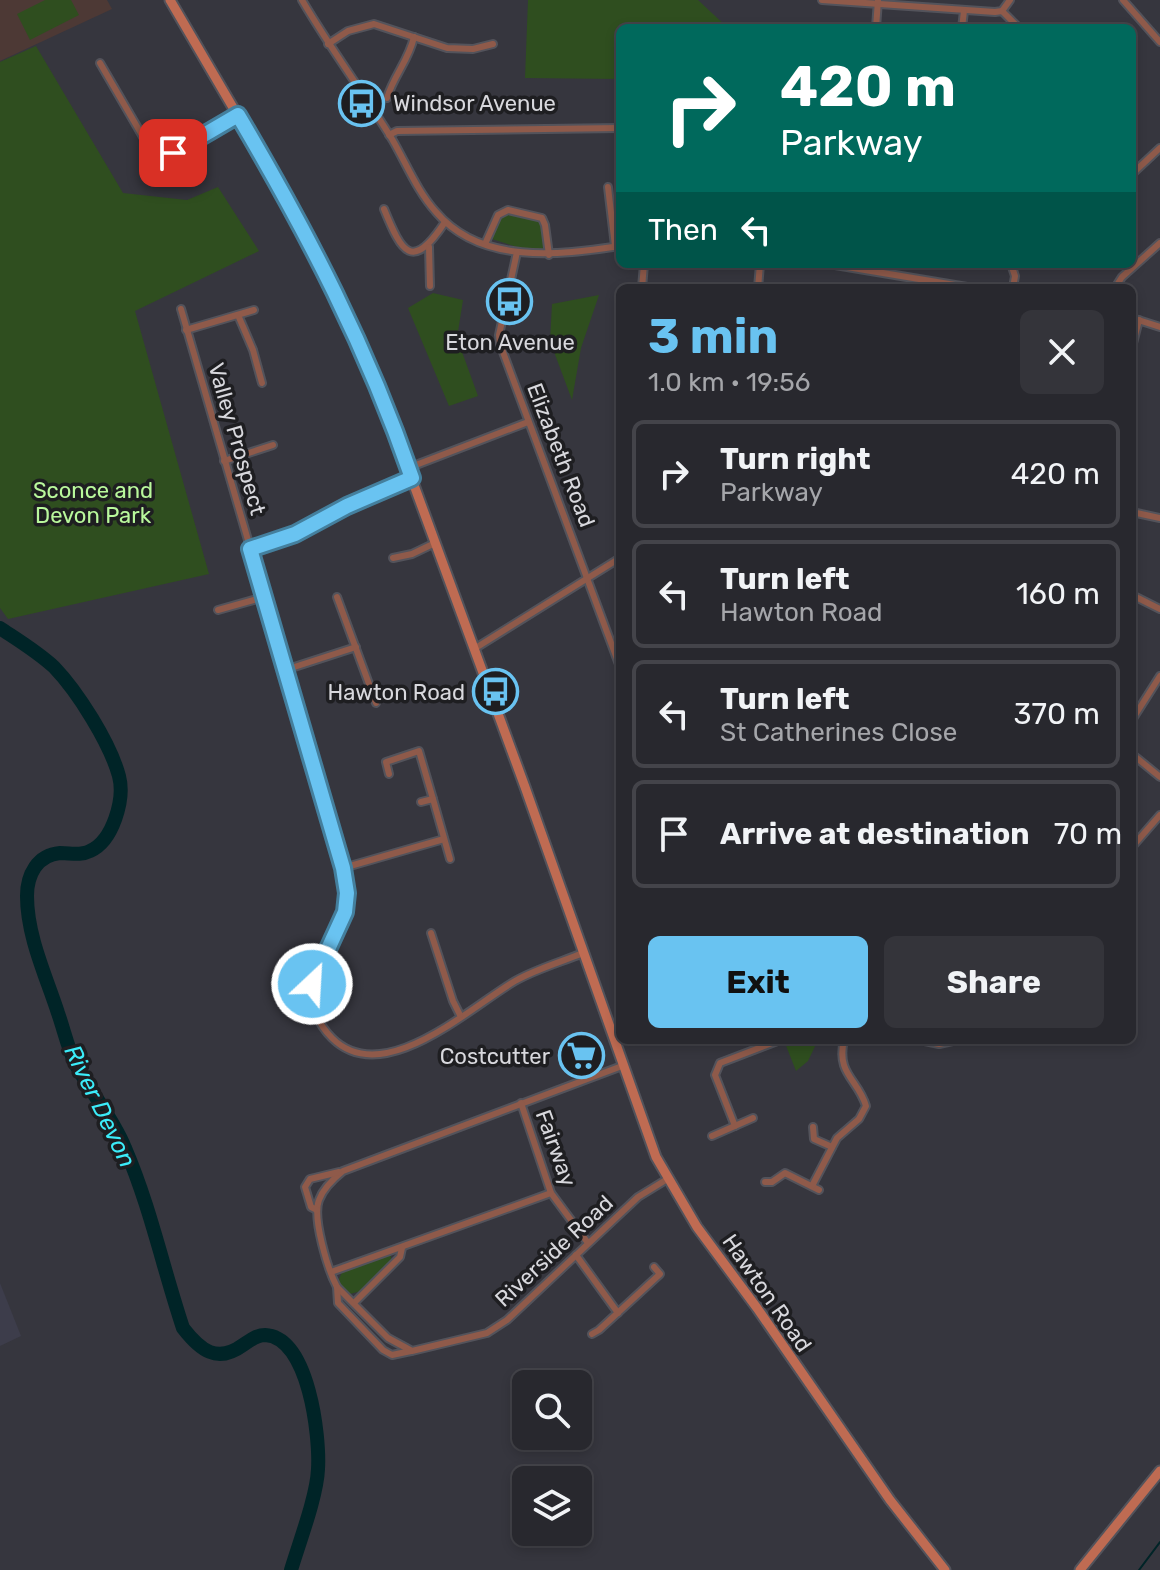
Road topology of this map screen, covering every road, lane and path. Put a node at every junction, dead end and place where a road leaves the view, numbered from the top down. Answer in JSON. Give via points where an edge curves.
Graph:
{"nodes":[{"id":1,"x":170,"y":0,"type":"edge"},
{"id":2,"x":302,"y":0,"type":"edge"},
{"id":3,"x":822,"y":0,"type":"edge"},
{"id":4,"x":1010,"y":0,"type":"edge"},
{"id":5,"x":1123,"y":0,"type":"edge"},
{"id":6,"x":878,"y":3,"type":"edge"},
{"id":7,"x":964,"y":11,"type":"junction"},
{"id":8,"x":1002,"y":11,"type":"junction"},
{"id":9,"x":876,"y":24,"type":"edge"},
{"id":10,"x":962,"y":24,"type":"edge"},
{"id":11,"x":1015,"y":24,"type":"edge"},
{"id":12,"x":414,"y":37,"type":"junction"},
{"id":13,"x":1160,"y":42,"type":"edge"},
{"id":14,"x":328,"y":44,"type":"junction"},
{"id":15,"x":493,"y":44,"type":"dead end"},
{"id":16,"x":100,"y":63,"type":"dead end"},
{"id":17,"x":113,"y":68,"type":"dead end"},
{"id":18,"x":105,"y":73,"type":"junction"},
{"id":19,"x":387,"y":98,"type":"dead end"},
{"id":20,"x":238,"y":115,"type":"junction"},
{"id":21,"x":616,"y":128,"type":"edge"},
{"id":22,"x":389,"y":135,"type":"junction"},
{"id":23,"x":1160,"y":148,"type":"edge"},
{"id":24,"x":1136,"y":170,"type":"edge"},
{"id":25,"x":608,"y":187,"type":"dead end"},
{"id":26,"x":384,"y":209,"type":"dead end"},
{"id":27,"x":445,"y":222,"type":"junction"},
{"id":28,"x":616,"y":234,"type":"edge"},
{"id":29,"x":1160,"y":243,"type":"edge"},
{"id":30,"x":485,"y":244,"type":"junction"},
{"id":31,"x":616,"y":246,"type":"edge"},
{"id":32,"x":429,"y":247,"type":"junction"},
{"id":33,"x":517,"y":252,"type":"junction"},
{"id":34,"x":549,"y":255,"type":"junction"},
{"id":35,"x":1136,"y":264,"type":"edge"},
{"id":36,"x":868,"y":268,"type":"edge"},
{"id":37,"x":1132,"y":268,"type":"edge"},
{"id":38,"x":945,"y":284,"type":"edge"},
{"id":39,"x":1118,"y":284,"type":"edge"},
{"id":40,"x":430,"y":286,"type":"dead end"},
{"id":41,"x":181,"y":309,"type":"dead end"},
{"id":42,"x":254,"y":310,"type":"dead end"},
{"id":43,"x":238,"y":315,"type":"junction"},
{"id":44,"x":1136,"y":319,"type":"edge"},
{"id":45,"x":1160,"y":327,"type":"edge"},
{"id":46,"x":186,"y":330,"type":"junction"},
{"id":47,"x":262,"y":383,"type":"dead end"},
{"id":48,"x":528,"y":422,"type":"junction"},
{"id":49,"x":273,"y":445,"type":"dead end"},
{"id":50,"x":224,"y":461,"type":"junction"},
{"id":51,"x":410,"y":473,"type":"junction"},
{"id":52,"x":1136,"y":513,"type":"edge"},
{"id":53,"x":1160,"y":518,"type":"edge"},
{"id":54,"x":435,"y":543,"type":"junction"},
{"id":55,"x":250,"y":549,"type":"junction"},
{"id":56,"x":393,"y":558,"type":"dead end"},
{"id":57,"x":616,"y":560,"type":"edge"},
{"id":58,"x":587,"y":578,"type":"junction"},
{"id":59,"x":264,"y":597,"type":"junction"},
{"id":60,"x":337,"y":597,"type":"dead end"},
{"id":61,"x":1136,"y":597,"type":"edge"},
{"id":62,"x":1160,"y":609,"type":"edge"},
{"id":63,"x":218,"y":610,"type":"dead end"},
{"id":64,"x":356,"y":647,"type":"junction"},
{"id":65,"x":474,"y":649,"type":"junction"},
{"id":66,"x":616,"y":656,"type":"edge"},
{"id":67,"x":285,"y":670,"type":"junction"},
{"id":68,"x":1160,"y":676,"type":"edge"},
{"id":69,"x":376,"y":703,"type":"dead end"},
{"id":70,"x":1136,"y":714,"type":"edge"},
{"id":71,"x":1136,"y":757,"type":"edge"},
{"id":72,"x":389,"y":774,"type":"dead end"},
{"id":73,"x":1160,"y":777,"type":"edge"},
{"id":74,"x":433,"y":799,"type":"junction"},
{"id":75,"x":421,"y":802,"type":"dead end"},
{"id":76,"x":1160,"y":815,"type":"edge"},
{"id":77,"x":444,"y":839,"type":"junction"},
{"id":78,"x":1136,"y":842,"type":"edge"},
{"id":79,"x":450,"y":859,"type":"dead end"},
{"id":80,"x":343,"y":868,"type":"junction"},
{"id":81,"x":431,"y":933,"type":"dead end"},
{"id":82,"x":583,"y":953,"type":"junction"},
{"id":83,"x":460,"y":1015,"type":"junction"},
{"id":84,"x":616,"y":1032,"type":"edge"},
{"id":85,"x":620,"y":1044,"type":"edge"},
{"id":86,"x":769,"y":1044,"type":"edge"},
{"id":87,"x":780,"y":1044,"type":"edge"},
{"id":88,"x":843,"y":1044,"type":"edge"},
{"id":89,"x":783,"y":1052,"type":"dead end"},
{"id":90,"x":622,"y":1066,"type":"junction"},
{"id":91,"x":521,"y":1103,"type":"junction"},
{"id":92,"x":753,"y":1118,"type":"dead end"},
{"id":93,"x":735,"y":1126,"type":"junction"},
{"id":94,"x":813,"y":1127,"type":"dead end"},
{"id":95,"x":712,"y":1136,"type":"dead end"},
{"id":96,"x":806,"y":1136,"type":"dead end"},
{"id":97,"x":814,"y":1139,"type":"junction"},
{"id":98,"x":832,"y":1147,"type":"junction"},
{"id":99,"x":343,"y":1171,"type":"junction"},
{"id":100,"x":669,"y":1178,"type":"junction"},
{"id":101,"x":770,"y":1184,"type":"dead end"},
{"id":102,"x":551,"y":1193,"type":"junction"},
{"id":103,"x":317,"y":1210,"type":"junction"},
{"id":104,"x":588,"y":1243,"type":"junction"},
{"id":105,"x":402,"y":1248,"type":"junction"},
{"id":106,"x":576,"y":1255,"type":"junction"},
{"id":107,"x":654,"y":1267,"type":"dead end"},
{"id":108,"x":331,"y":1272,"type":"junction"},
{"id":109,"x":610,"y":1279,"type":"dead end"},
{"id":110,"x":600,"y":1286,"type":"junction"},
{"id":111,"x":337,"y":1287,"type":"junction"},
{"id":112,"x":354,"y":1303,"type":"junction"},
{"id":113,"x":618,"y":1313,"type":"junction"},
{"id":114,"x":592,"y":1323,"type":"dead end"},
{"id":115,"x":599,"y":1330,"type":"junction"},
{"id":116,"x":592,"y":1334,"type":"dead end"},
{"id":117,"x":412,"y":1351,"type":"junction"},
{"id":118,"x":1160,"y":1471,"type":"edge"},
{"id":119,"x":945,"y":1570,"type":"edge"},
{"id":120,"x":1078,"y":1570,"type":"edge"}],
"edges":[{"from":1,"to":20,"type":"street","name":"Hawton Road"},
{"from":2,"to":14,"type":"street"},
{"from":3,"to":6,"type":"street"},
{"from":4,"to":8,"type":"street"},
{"from":5,"to":13,"type":"street"},
{"from":6,"to":7,"type":"street"},
{"from":6,"to":9,"type":"street"},
{"from":7,"to":8,"type":"street"},
{"from":7,"to":10,"type":"street"},
{"from":8,"to":11,"type":"street"},
{"from":12,"to":14,"type":"street","via":[[374,24]]},
{"from":12,"to":15,"type":"street","via":[[458,49]]},
{"from":12,"to":19,"type":"street"},
{"from":14,"to":22,"type":"street"},
{"from":16,"to":18,"type":"street"},
{"from":17,"to":18,"type":"street"},
{"from":18,"to":20,"type":"street","via":[[146,142],[164,154]]},
{"from":20,"to":51,"type":"street","name":"Hawton Road","via":[[347,314]]},
{"from":21,"to":22,"type":"street"},
{"from":22,"to":27,"type":"street","via":[[425,199]]},
{"from":23,"to":24,"type":"street"},
{"from":25,"to":28,"type":"street"},
{"from":26,"to":32,"type":"street","via":[[402,247]]},
{"from":27,"to":30,"type":"street"},
{"from":27,"to":32,"type":"street"},
{"from":29,"to":35,"type":"street"},
{"from":30,"to":33,"type":"street"},
{"from":30,"to":34,"type":"street","via":[[498,215],[508,210],[542,218]]},
{"from":31,"to":34,"type":"street"},
{"from":32,"to":40,"type":"street"},
{"from":33,"to":34,"type":"street"},
{"from":33,"to":48,"type":"street","name":"Elizabeth Road","via":[[499,335]]},
{"from":36,"to":38,"type":"street"},
{"from":37,"to":39,"type":"street"},
{"from":41,"to":46,"type":"street","name":"Valley Prospect"},
{"from":42,"to":43,"type":"street"},
{"from":43,"to":46,"type":"street"},
{"from":43,"to":47,"type":"street"},
{"from":44,"to":45,"type":"street"},
{"from":46,"to":50,"type":"street","name":"Valley Prospect"},
{"from":48,"to":51,"type":"street"},
{"from":48,"to":58,"type":"street","name":"Elizabeth Road"},
{"from":49,"to":50,"type":"street"},
{"from":50,"to":55,"type":"street","name":"Valley Prospect"},
{"from":51,"to":54,"type":"street","name":"Hawton Road"},
{"from":51,"to":55,"type":"street","via":[[295,534]]},
{"from":52,"to":53,"type":"street"},
{"from":54,"to":56,"type":"street"},
{"from":54,"to":65,"type":"street","name":"Hawton Road"},
{"from":55,"to":59,"type":"street","name":"Valley Prospect"},
{"from":57,"to":58,"type":"street"},
{"from":58,"to":65,"type":"street"},
{"from":58,"to":66,"type":"street","name":"Elizabeth Road"},
{"from":59,"to":63,"type":"street"},
{"from":59,"to":67,"type":"street","name":"Valley Prospect"},
{"from":60,"to":64,"type":"street"},
{"from":61,"to":62,"type":"street"},
{"from":64,"to":67,"type":"street"},
{"from":64,"to":69,"type":"street"},
{"from":65,"to":82,"type":"street","name":"Hawton Road"},
{"from":67,"to":80,"type":"street","name":"Valley Prospect"},
{"from":68,"to":70,"type":"street"},
{"from":71,"to":73,"type":"street"},
{"from":72,"to":74,"type":"street","via":[[386,762],[419,751]]},
{"from":74,"to":75,"type":"street"},
{"from":74,"to":77,"type":"street"},
{"from":76,"to":78,"type":"street"},
{"from":77,"to":79,"type":"street"},
{"from":77,"to":80,"type":"street"},
{"from":80,"to":83,"type":"street","name":"Valley Prospect","via":[[345,912],[312,984],[316,1016],[325,1031],[354,1053],[375,1056],[398,1053]]},
{"from":81,"to":83,"type":"street"},
{"from":82,"to":83,"type":"street","name":"Valley Prospect","via":[[522,977]]},
{"from":82,"to":84,"type":"street","name":"Hawton Road"},
{"from":85,"to":90,"type":"street","name":"Hawton Road"},
{"from":86,"to":93,"type":"street","via":[[716,1069]]},
{"from":87,"to":89,"type":"street"},
{"from":88,"to":98,"type":"street","via":[[841,1059],[847,1076],[870,1107]]},
{"from":90,"to":91,"type":"street","name":"Riverside Road"},
{"from":90,"to":100,"type":"street","name":"Hawton Road"},
{"from":91,"to":99,"type":"street","name":"Riverside Road"},
{"from":91,"to":102,"type":"street","name":"Fairway"},
{"from":92,"to":93,"type":"street"},
{"from":93,"to":95,"type":"street"},
{"from":94,"to":97,"type":"street"},
{"from":96,"to":97,"type":"street"},
{"from":97,"to":98,"type":"street"},
{"from":98,"to":101,"type":"street","via":[[815,1188],[785,1173]]},
{"from":99,"to":103,"type":"street","name":"Riverside Road","via":[[318,1201]]},
{"from":99,"to":103,"type":"street","name":"Riverside Road","via":[[310,1179],[305,1187]]},
{"from":100,"to":104,"type":"street","name":"Riverside Road","via":[[638,1197]]},
{"from":100,"to":119,"type":"street","name":"Hawton Road","via":[[697,1227]]},
{"from":102,"to":104,"type":"street","name":"Fairway"},
{"from":102,"to":105,"type":"street"},
{"from":103,"to":108,"type":"street","name":"Riverside Road"},
{"from":104,"to":106,"type":"street","name":"Riverside Road"},
{"from":105,"to":108,"type":"street"},
{"from":105,"to":112,"type":"street","via":[[400,1257]]},
{"from":106,"to":110,"type":"street"},
{"from":106,"to":117,"type":"street","name":"Riverside Road","via":[[493,1331]]},
{"from":107,"to":113,"type":"street","via":[[660,1274]]},
{"from":108,"to":111,"type":"street","name":"Riverside Road"},
{"from":109,"to":110,"type":"street"},
{"from":110,"to":113,"type":"street"},
{"from":111,"to":112,"type":"street","name":"Riverside Road"},
{"from":111,"to":117,"type":"street","name":"Riverside Road","via":[[338,1303],[383,1350],[392,1355]]},
{"from":112,"to":117,"type":"street","name":"Riverside Road","via":[[388,1338]]},
{"from":113,"to":115,"type":"street"},
{"from":114,"to":115,"type":"street"},
{"from":115,"to":116,"type":"street"},
{"from":118,"to":120,"type":"street"}]}
